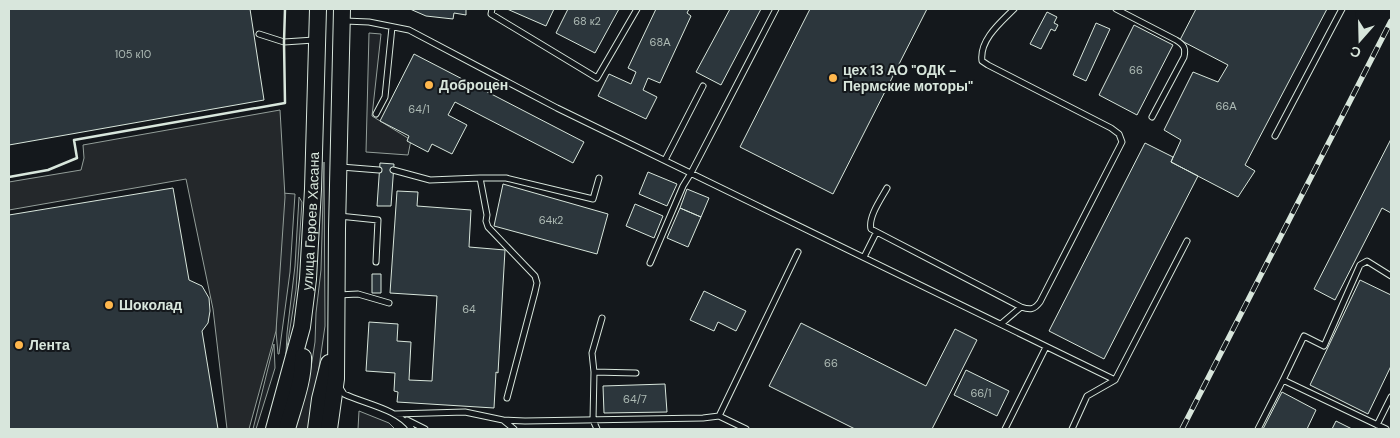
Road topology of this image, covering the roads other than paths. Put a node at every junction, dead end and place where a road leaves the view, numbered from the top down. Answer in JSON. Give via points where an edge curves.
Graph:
{"nodes":[{"id":1,"x":318,"y":9,"type":"edge"},
{"id":2,"x":492,"y":9,"type":"edge"},
{"id":3,"x":637,"y":9,"type":"edge"},
{"id":4,"x":776,"y":9,"type":"edge"},
{"id":5,"x":1014,"y":9,"type":"edge"},
{"id":6,"x":1116,"y":9,"type":"edge"},
{"id":7,"x":1342,"y":9,"type":"edge"},
{"id":8,"x":342,"y":15,"type":"edge"},
{"id":9,"x":392,"y":27,"type":"junction"},
{"id":10,"x":259,"y":34,"type":"dead end"},
{"id":11,"x":317,"y":40,"type":"junction"},
{"id":12,"x":704,"y":86,"type":"dead end"},
{"id":13,"x":376,"y":114,"type":"dead end"},
{"id":14,"x":1152,"y":117,"type":"dead end"},
{"id":15,"x":1274,"y":136,"type":"dead end"},
{"id":16,"x":665,"y":160,"type":"junction"},
{"id":17,"x":338,"y":167,"type":"junction"},
{"id":18,"x":379,"y":170,"type":"dead end"},
{"id":19,"x":393,"y":170,"type":"dead end"},
{"id":20,"x":691,"y":173,"type":"junction"},
{"id":21,"x":480,"y":178,"type":"junction"},
{"id":22,"x":599,"y":178,"type":"dead end"},
{"id":23,"x":887,"y":188,"type":"dead end"},
{"id":24,"x":337,"y":216,"type":"junction"},
{"id":25,"x":876,"y":233,"type":"junction"},
{"id":26,"x":1187,"y":241,"type":"dead end"},
{"id":27,"x":798,"y":252,"type":"dead end"},
{"id":28,"x":864,"y":257,"type":"junction"},
{"id":29,"x":376,"y":262,"type":"dead end"},
{"id":30,"x":650,"y":263,"type":"dead end"},
{"id":31,"x":1391,"y":276,"type":"edge"},
{"id":32,"x":337,"y":295,"type":"junction"},
{"id":33,"x":389,"y":303,"type":"dead end"},
{"id":34,"x":1021,"y":307,"type":"junction"},
{"id":35,"x":602,"y":318,"type":"dead end"},
{"id":36,"x":1001,"y":324,"type":"junction"},
{"id":37,"x":302,"y":327,"type":"junction"},
{"id":38,"x":337,"y":336,"type":"junction"},
{"id":39,"x":1046,"y":346,"type":"junction"},
{"id":40,"x":594,"y":372,"type":"junction"},
{"id":41,"x":636,"y":373,"type":"dead end"},
{"id":42,"x":336,"y":379,"type":"junction"},
{"id":43,"x":1115,"y":380,"type":"junction"},
{"id":44,"x":1283,"y":380,"type":"junction"},
{"id":45,"x":1391,"y":396,"type":"edge"},
{"id":46,"x":506,"y":398,"type":"dead end"},
{"id":47,"x":395,"y":414,"type":"junction"},
{"id":48,"x":718,"y":416,"type":"junction"},
{"id":49,"x":504,"y":420,"type":"junction"},
{"id":50,"x":593,"y":420,"type":"junction"},
{"id":51,"x":1377,"y":425,"type":"junction"},
{"id":52,"x":274,"y":429,"type":"edge"},
{"id":53,"x":287,"y":429,"type":"edge"},
{"id":54,"x":316,"y":429,"type":"edge"},
{"id":55,"x":329,"y":429,"type":"edge"},
{"id":56,"x":412,"y":429,"type":"edge"},
{"id":57,"x":425,"y":429,"type":"edge"},
{"id":58,"x":514,"y":429,"type":"edge"},
{"id":59,"x":597,"y":429,"type":"edge"},
{"id":60,"x":746,"y":429,"type":"edge"},
{"id":61,"x":1005,"y":429,"type":"edge"},
{"id":62,"x":1072,"y":429,"type":"edge"},
{"id":63,"x":1258,"y":429,"type":"edge"},
{"id":64,"x":1386,"y":429,"type":"edge"}],
"edges":[{"from":1,"to":11,"type":"main road","name":"улица Героев Хасана"},
{"from":2,"to":3,"type":"lane","via":[[491,14],[597,78]]},
{"from":4,"to":20,"type":"lane"},
{"from":5,"to":34,"type":"lane","via":[[992,32],[982,61],[1111,128],[1119,134],[1122,142],[1040,302],[1030,310]]},
{"from":6,"to":14,"type":"lane","via":[[1183,44],[1184,57]]},
{"from":7,"to":15,"type":"lane"},
{"from":8,"to":9,"type":"lane"},
{"from":8,"to":17,"type":"main road","name":"улица Героев Хасана"},
{"from":9,"to":13,"type":"lane","via":[[385,97]]},
{"from":9,"to":16,"type":"lane","via":[[409,30]]},
{"from":10,"to":11,"type":"lane","via":[[284,42]]},
{"from":11,"to":37,"type":"main road","name":"улица Героев Хасана","via":[[308,279]]},
{"from":12,"to":16,"type":"lane"},
{"from":16,"to":20,"type":"lane"},
{"from":17,"to":18,"type":"lane"},
{"from":17,"to":24,"type":"main road","name":"улица Героев Хасана"},
{"from":19,"to":21,"type":"lane","via":[[430,180]]},
{"from":20,"to":28,"type":"lane"},
{"from":20,"to":30,"type":"lane","via":[[682,186]]},
{"from":21,"to":22,"type":"lane","via":[[506,178],[593,199]]},
{"from":21,"to":46,"type":"lane","via":[[488,227],[536,276],[537,283]]},
{"from":23,"to":25,"type":"lane","via":[[869,223]]},
{"from":24,"to":29,"type":"lane","via":[[378,220]]},
{"from":24,"to":32,"type":"main road","name":"улица Героев Хасана"},
{"from":25,"to":28,"type":"lane"},
{"from":25,"to":34,"type":"lane"},
{"from":26,"to":43,"type":"lane"},
{"from":27,"to":48,"type":"lane"},
{"from":28,"to":36,"type":"lane"},
{"from":31,"to":44,"type":"lane","via":[[1367,261],[1360,265],[1324,346],[1304,336]]},
{"from":32,"to":33,"type":"lane","via":[[358,294]]},
{"from":32,"to":38,"type":"main road","name":"улица Героев Хасана"},
{"from":34,"to":36,"type":"lane"},
{"from":35,"to":40,"type":"lane","via":[[592,353]]},
{"from":36,"to":39,"type":"lane"},
{"from":37,"to":52,"type":"main road","name":"улица Героев Хасана"},
{"from":37,"to":53,"type":"main road","via":[[304,364]]},
{"from":38,"to":42,"type":"main road","name":"улица Героев Хасана"},
{"from":38,"to":54,"type":"main road","via":[[327,367]]},
{"from":39,"to":43,"type":"lane"},
{"from":39,"to":61,"type":"lane"},
{"from":40,"to":41,"type":"lane"},
{"from":40,"to":50,"type":"lane"},
{"from":42,"to":47,"type":"lane","via":[[344,394]]},
{"from":42,"to":55,"type":"main road","name":"улица Героев Хасана"},
{"from":43,"to":62,"type":"lane","via":[[1088,396]]},
{"from":44,"to":51,"type":"lane"},
{"from":44,"to":63,"type":"lane"},
{"from":45,"to":51,"type":"lane"},
{"from":47,"to":49,"type":"lane","via":[[465,412]]},
{"from":47,"to":56,"type":"lane"},
{"from":47,"to":57,"type":"lane"},
{"from":48,"to":50,"type":"lane"},
{"from":48,"to":60,"type":"lane"},
{"from":49,"to":50,"type":"lane"},
{"from":49,"to":58,"type":"lane"},
{"from":50,"to":59,"type":"lane"},
{"from":51,"to":64,"type":"lane"}]}
